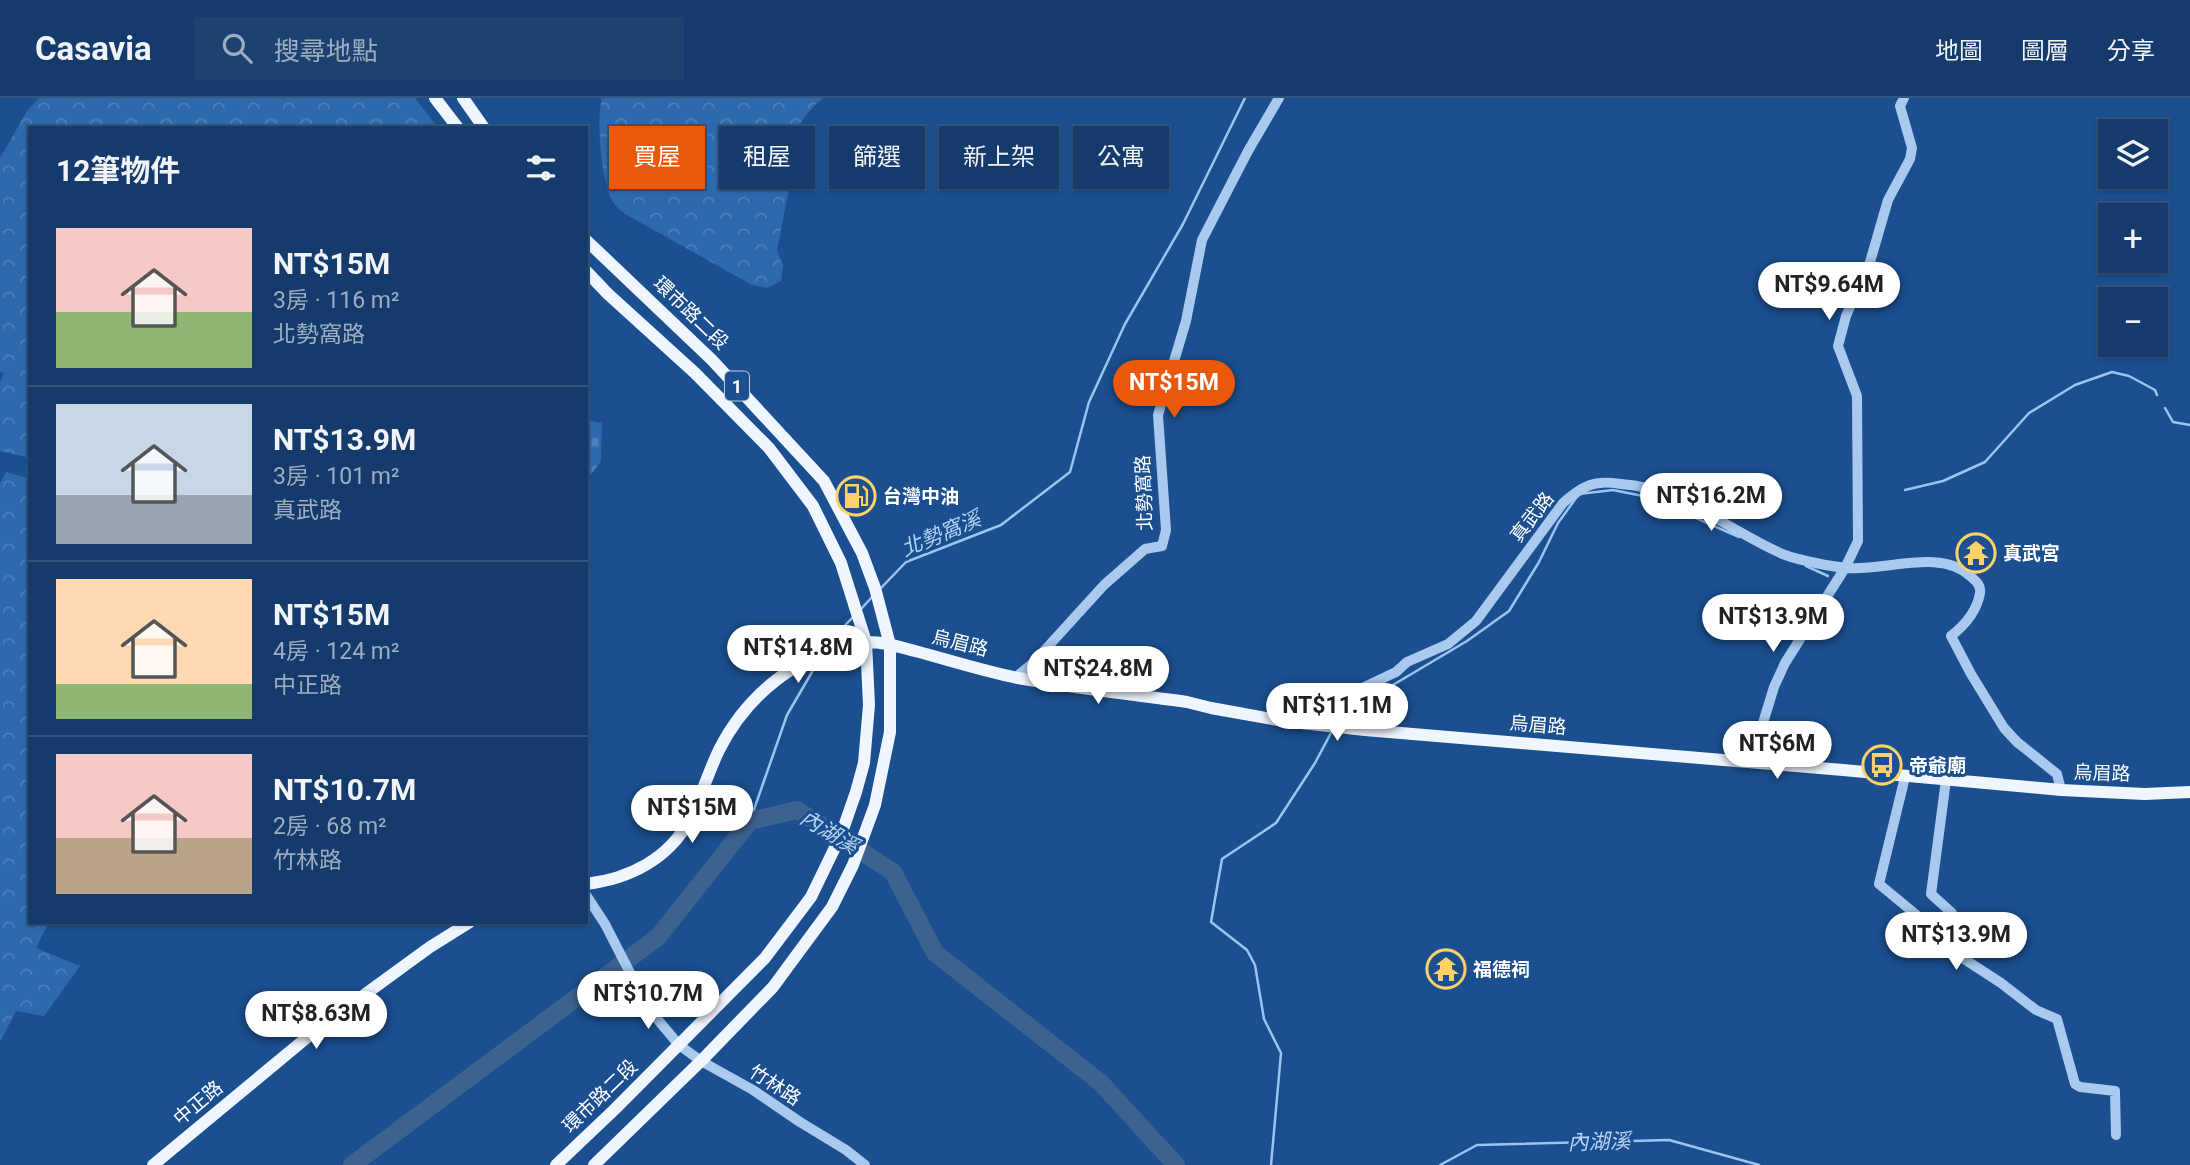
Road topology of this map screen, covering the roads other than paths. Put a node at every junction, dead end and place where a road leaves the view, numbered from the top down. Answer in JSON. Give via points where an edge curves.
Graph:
{"nodes":[{"id":1,"x":435,"y":98,"type":"edge"},
{"id":2,"x":463,"y":98,"type":"edge"},
{"id":3,"x":1279,"y":98,"type":"edge"},
{"id":4,"x":1904,"y":98,"type":"edge"},
{"id":5,"x":456,"y":126,"type":"edge"},
{"id":6,"x":483,"y":126,"type":"edge"},
{"id":7,"x":588,"y":242,"type":"edge"},
{"id":8,"x":588,"y":273,"type":"edge"},
{"id":9,"x":1845,"y":568,"type":"junction"},
{"id":10,"x":866,"y":642,"type":"junction"},
{"id":11,"x":890,"y":645,"type":"junction"},
{"id":12,"x":1016,"y":677,"type":"junction"},
{"id":13,"x":1283,"y":720,"type":"junction"},
{"id":14,"x":1751,"y":762,"type":"junction"},
{"id":15,"x":1905,"y":777,"type":"junction"},
{"id":16,"x":1946,"y":780,"type":"junction"},
{"id":17,"x":2061,"y":790,"type":"junction"},
{"id":18,"x":2190,"y":792,"type":"edge"},
{"id":19,"x":588,"y":884,"type":"edge"},
{"id":20,"x":588,"y":898,"type":"edge"},
{"id":21,"x":1952,"y":913,"type":"dead end"},
{"id":22,"x":467,"y":924,"type":"edge"},
{"id":23,"x":679,"y":1045,"type":"junction"},
{"id":24,"x":701,"y":1061,"type":"junction"},
{"id":25,"x":2116,"y":1135,"type":"dead end"},
{"id":26,"x":153,"y":1165,"type":"edge"},
{"id":27,"x":556,"y":1165,"type":"edge"},
{"id":28,"x":594,"y":1165,"type":"edge"},
{"id":29,"x":865,"y":1165,"type":"edge"}],
"edges":[{"from":1,"to":5,"type":"main road"},
{"from":2,"to":6,"type":"main road"},
{"from":3,"to":12,"type":"street","name":"北勢窩路","via":[[1202,240],[1186,321],[1158,415],[1166,530],[1162,546],[1145,549],[1104,585]]},
{"from":4,"to":9,"type":"street","via":[[1900,106],[1912,148],[1910,159],[1888,200],[1838,346],[1857,396],[1858,541]]},
{"from":7,"to":11,"type":"main road","name":"環市路二段","number":"1","via":[[712,359],[824,481],[862,553]]},
{"from":8,"to":10,"type":"main road","number":"1","via":[[769,448],[813,506],[841,563]]},
{"from":9,"to":13,"type":"street","name":"真武路","via":[[1787,555],[1665,492],[1599,482],[1578,490],[1563,503],[1476,621],[1448,644],[1356,691]]},
{"from":9,"to":14,"type":"street","via":[[1785,663]]},
{"from":9,"to":17,"type":"street","name":"真武路","via":[[1944,562],[1962,568],[1976,581],[1980,588],[1972,615],[1951,636],[2004,728],[2057,774]]},
{"from":10,"to":11,"type":"main road"},
{"from":10,"to":19,"type":"main road","via":[[797,664],[757,695],[720,749],[689,821],[661,855],[626,875]]},
{"from":10,"to":23,"type":"main road","name":"環市路二段","number":"1","via":[[869,705],[864,763],[841,835],[811,897],[765,958]]},
{"from":11,"to":12,"type":"main road","name":"烏眉路"},
{"from":11,"to":24,"type":"main road","number":"1","via":[[890,732],[875,805],[853,865],[832,907],[774,987]]},
{"from":12,"to":13,"type":"main road","name":"烏眉路"},
{"from":13,"to":14,"type":"main road","name":"烏眉路"},
{"from":14,"to":15,"type":"main road","name":"烏眉路"},
{"from":15,"to":16,"type":"main road","name":"烏眉路"},
{"from":15,"to":25,"type":"street","via":[[1879,884],[1961,957],[2036,1010],[2057,1019],[2075,1084],[2115,1091]]},
{"from":16,"to":17,"type":"main road","name":"烏眉路"},
{"from":16,"to":21,"type":"street","via":[[1931,894]]},
{"from":17,"to":18,"type":"main road","name":"烏眉路"},
{"from":20,"to":23,"type":"street","name":"竹林路","via":[[643,998]]},
{"from":22,"to":26,"type":"main road","name":"中正路","via":[[316,1030]]},
{"from":23,"to":24,"type":"street","name":"竹林路"},
{"from":23,"to":27,"type":"main road","name":"環市路二段","number":"1"},
{"from":24,"to":28,"type":"main road","number":"1"},
{"from":24,"to":29,"type":"street","name":"竹林路"}]}
